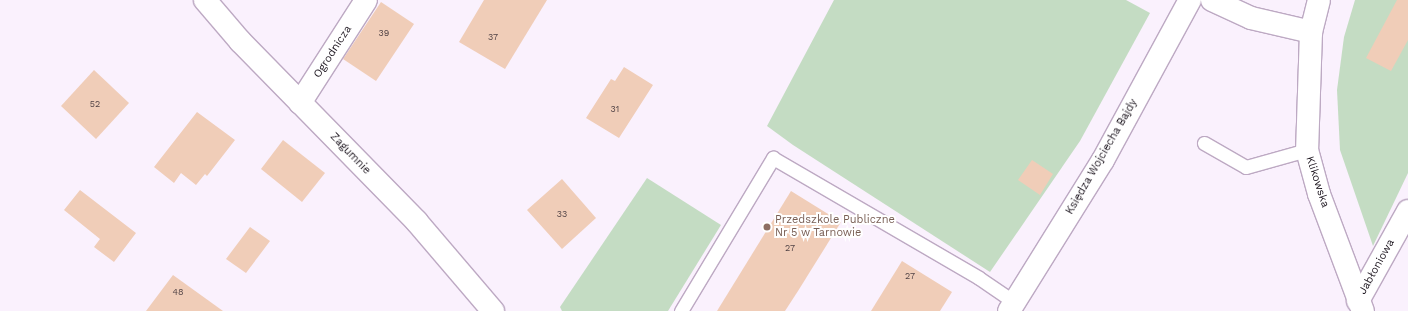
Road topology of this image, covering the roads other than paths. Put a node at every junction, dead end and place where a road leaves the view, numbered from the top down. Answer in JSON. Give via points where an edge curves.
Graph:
{"nodes":[{"id":1,"x":205,"y":0,"type":"edge"},
{"id":2,"x":366,"y":0,"type":"edge"},
{"id":3,"x":1190,"y":0,"type":"edge"},
{"id":4,"x":1212,"y":0,"type":"edge"},
{"id":5,"x":1319,"y":0,"type":"edge"},
{"id":6,"x":1311,"y":32,"type":"junction"},
{"id":7,"x":300,"y":103,"type":"junction"},
{"id":8,"x":1204,"y":143,"type":"dead end"},
{"id":9,"x":1307,"y":150,"type":"junction"},
{"id":10,"x":1408,"y":211,"type":"edge"},
{"id":11,"x":1012,"y":306,"type":"edge"},
{"id":12,"x":1360,"y":306,"type":"edge"},
{"id":13,"x":493,"y":311,"type":"edge"},
{"id":14,"x":681,"y":311,"type":"edge"}],
"edges":[{"from":1,"to":7,"type":"street","name":"Zagumnie"},
{"from":2,"to":7,"type":"street","name":"Ogrodnicza"},
{"from":3,"to":11,"type":"street","name":"Księdza Wojciecha Bajdy","via":[[1103,160]]},
{"from":4,"to":6,"type":"street","via":[[1251,18]]},
{"from":5,"to":6,"type":"street","name":"Klikowska"},
{"from":6,"to":9,"type":"street","name":"Klikowska"},
{"from":7,"to":13,"type":"street","name":"Zagumnie","via":[[417,222]]},
{"from":8,"to":9,"type":"lane","via":[[1246,166]]},
{"from":9,"to":12,"type":"street","name":"Klikowska","via":[[1319,194]]},
{"from":10,"to":12,"type":"street","name":"Jabłoniowa"},
{"from":11,"to":14,"type":"lane","via":[[979,278],[773,158]]}]}
